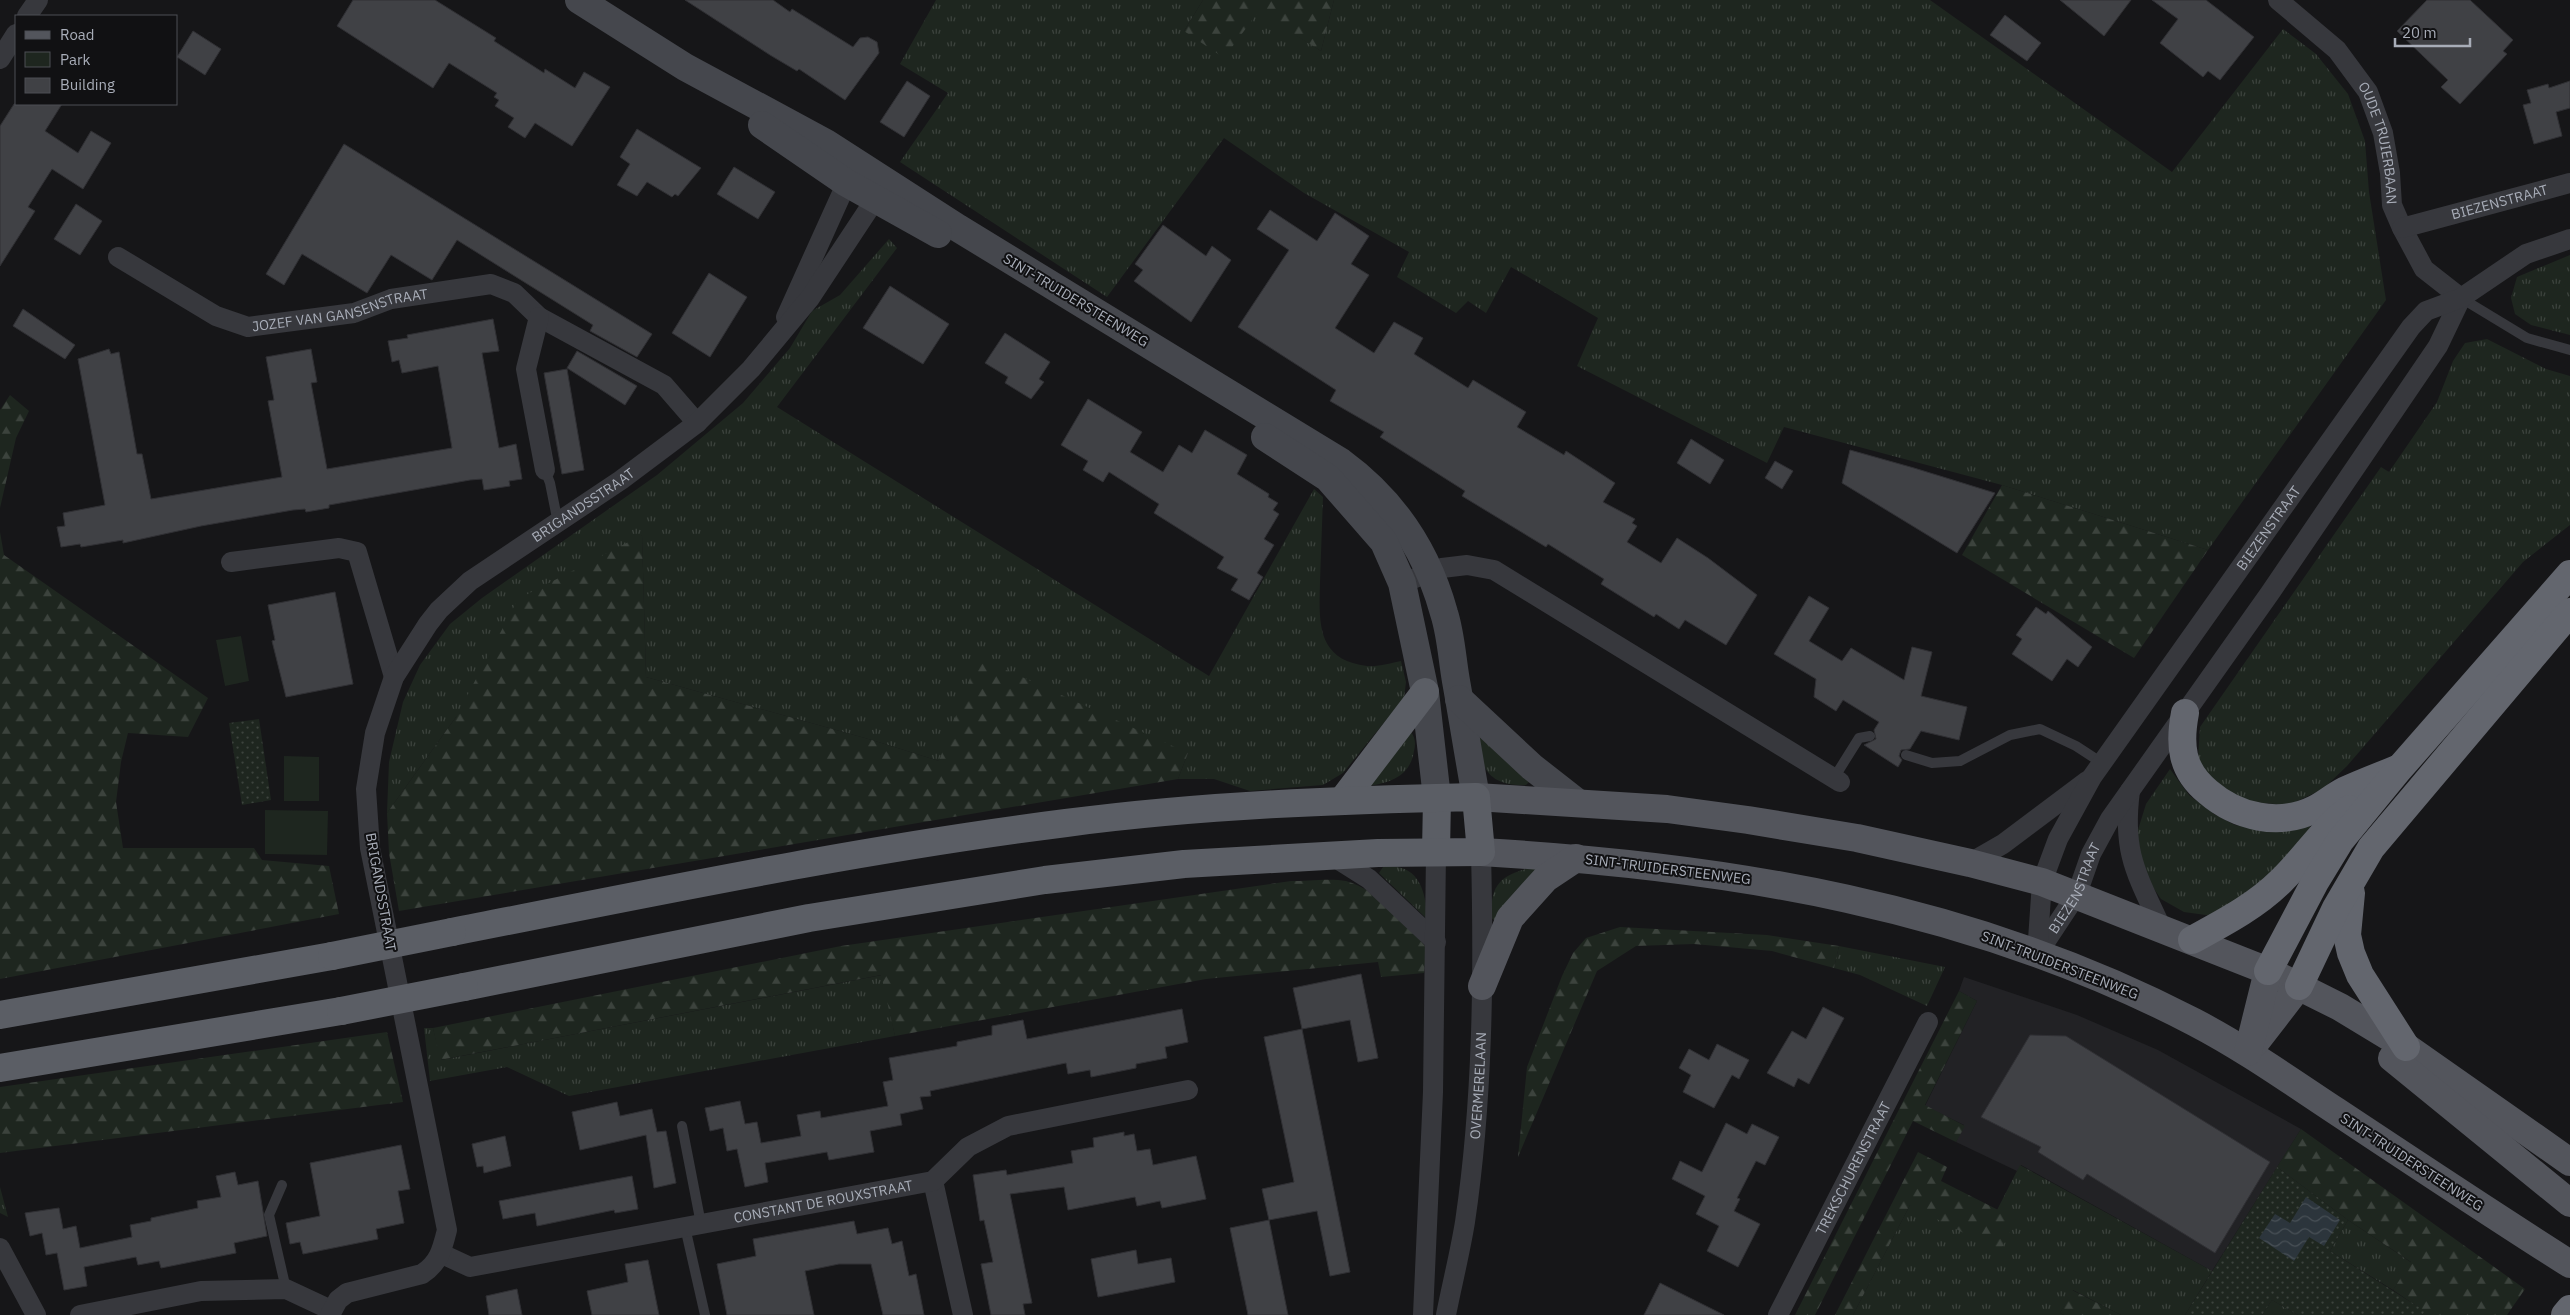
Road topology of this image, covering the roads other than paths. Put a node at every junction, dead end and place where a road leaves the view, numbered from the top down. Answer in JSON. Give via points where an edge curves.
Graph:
{"nodes":[{"id":1,"x":38,"y":0,"type":"edge"},
{"id":2,"x":579,"y":0,"type":"edge"},
{"id":3,"x":2278,"y":0,"type":"edge"},
{"id":4,"x":28,"y":15,"type":"edge"},
{"id":5,"x":15,"y":36,"type":"edge"},
{"id":6,"x":0,"y":59,"type":"edge"},
{"id":7,"x":851,"y":173,"type":"junction"},
{"id":8,"x":2570,"y":182,"type":"edge"},
{"id":9,"x":882,"y":191,"type":"junction"},
{"id":10,"x":2402,"y":228,"type":"junction"},
{"id":11,"x":2570,"y":239,"type":"edge"},
{"id":12,"x":118,"y":256,"type":"dead end"},
{"id":13,"x":2461,"y":298,"type":"junction"},
{"id":14,"x":540,"y":317,"type":"junction"},
{"id":15,"x":778,"y":335,"type":"junction"},
{"id":16,"x":2570,"y":350,"type":"edge"},
{"id":17,"x":698,"y":423,"type":"junction"},
{"id":18,"x":545,"y":470,"type":"joint"},
{"id":19,"x":558,"y":523,"type":"junction"},
{"id":20,"x":232,"y":562,"type":"dead end"},
{"id":21,"x":1431,"y":573,"type":"junction"},
{"id":22,"x":2570,"y":574,"type":"edge"},
{"id":23,"x":1402,"y":583,"type":"junction"},
{"id":24,"x":2570,"y":612,"type":"edge"},
{"id":25,"x":394,"y":677,"type":"junction"},
{"id":26,"x":1425,"y":692,"type":"junction"},
{"id":27,"x":1459,"y":700,"type":"junction"},
{"id":28,"x":2185,"y":713,"type":"junction"},
{"id":29,"x":1870,"y":736,"type":"dead end"},
{"id":30,"x":1906,"y":755,"type":"dead end"},
{"id":31,"x":2399,"y":769,"type":"junction"},
{"id":32,"x":2097,"y":770,"type":"junction"},
{"id":33,"x":1837,"y":780,"type":"joint"},
{"id":34,"x":2131,"y":788,"type":"junction"},
{"id":35,"x":1437,"y":798,"type":"junction"},
{"id":36,"x":1476,"y":798,"type":"junction"},
{"id":37,"x":1342,"y":801,"type":"junction"},
{"id":38,"x":1578,"y":803,"type":"junction"},
{"id":39,"x":1436,"y":852,"type":"junction"},
{"id":40,"x":1481,"y":852,"type":"junction"},
{"id":41,"x":1330,"y":855,"type":"junction"},
{"id":42,"x":1576,"y":858,"type":"junction"},
{"id":43,"x":1970,"y":863,"type":"junction"},
{"id":44,"x":2355,"y":874,"type":"junction"},
{"id":45,"x":2042,"y":882,"type":"junction"},
{"id":46,"x":2077,"y":894,"type":"junction"},
{"id":47,"x":2161,"y":927,"type":"junction"},
{"id":48,"x":2192,"y":940,"type":"junction"},
{"id":49,"x":1436,"y":942,"type":"junction"},
{"id":50,"x":2037,"y":954,"type":"junction"},
{"id":51,"x":2268,"y":971,"type":"junction"},
{"id":52,"x":1482,"y":986,"type":"junction"},
{"id":53,"x":2299,"y":986,"type":"junction"},
{"id":54,"x":0,"y":1015,"type":"edge"},
{"id":55,"x":1928,"y":1022,"type":"dead end"},
{"id":56,"x":2375,"y":1029,"type":"junction"},
{"id":57,"x":2406,"y":1047,"type":"junction"},
{"id":58,"x":2248,"y":1052,"type":"junction"},
{"id":59,"x":0,"y":1068,"type":"edge"},
{"id":60,"x":1188,"y":1090,"type":"dead end"},
{"id":61,"x":682,"y":1126,"type":"dead end"},
{"id":62,"x":2570,"y":1162,"type":"edge"},
{"id":63,"x":933,"y":1181,"type":"junction"},
{"id":64,"x":282,"y":1185,"type":"dead end"},
{"id":65,"x":2570,"y":1203,"type":"edge"},
{"id":66,"x":693,"y":1226,"type":"junction"},
{"id":67,"x":0,"y":1248,"type":"edge"},
{"id":68,"x":442,"y":1254,"type":"junction"},
{"id":69,"x":2570,"y":1264,"type":"edge"},
{"id":70,"x":286,"y":1289,"type":"junction"},
{"id":71,"x":2570,"y":1309,"type":"edge"},
{"id":72,"x":330,"y":1312,"type":"edge"},
{"id":73,"x":36,"y":1315,"type":"edge"},
{"id":74,"x":80,"y":1315,"type":"edge"},
{"id":75,"x":705,"y":1315,"type":"edge"},
{"id":76,"x":963,"y":1315,"type":"edge"},
{"id":77,"x":1423,"y":1315,"type":"edge"},
{"id":78,"x":1446,"y":1315,"type":"edge"},
{"id":79,"x":1778,"y":1315,"type":"edge"},
{"id":80,"x":2565,"y":1315,"type":"edge"}],
"edges":[{"from":1,"to":4,"type":"street"},
{"from":2,"to":7,"type":"main road","name":"SINT-TRUIDERSTEENWEG","via":[[685,66],[788,144]]},
{"from":3,"to":10,"type":"street","name":"OUDE TRUIERBAAN","via":[[2337,50],[2368,92],[2383,133],[2392,205]]},
{"from":5,"to":6,"type":"street"},
{"from":7,"to":9,"type":"main road","name":"SINT-TRUIDERSTEENWEG"},
{"from":7,"to":15,"type":"street","name":"BRIGANDSSTRAAT"},
{"from":8,"to":10,"type":"street","name":"BIEZENSTRAAT"},
{"from":9,"to":15,"type":"street","name":"BRIGANDSSTRAAT","via":[[810,298]]},
{"from":9,"to":21,"type":"main road","name":"SINT-TRUIDERSTEENWEG","via":[[958,228],[1341,462],[1385,499],[1408,530]]},
{"from":9,"to":23,"type":"main road","name":"SINT-TRUIDERSTEENWEG","via":[[916,223],[978,253],[1328,478],[1384,542]]},
{"from":10,"to":13,"type":"street","name":"OUDE TRUIERBAAN","via":[[2424,269]]},
{"from":11,"to":13,"type":"street","name":"BIEZENSTRAAT","via":[[2526,254]]},
{"from":12,"to":14,"type":"street","name":"JOZEF VAN GANSENSTRAAT","via":[[216,316],[248,327],[354,313],[391,299],[491,284],[514,293]]},
{"from":13,"to":16,"type":"lane","via":[[2527,338]]},
{"from":13,"to":28,"type":"street","name":"BIEZENSTRAAT","via":[[2438,346]]},
{"from":13,"to":32,"type":"street","name":"BIEZENSTRAAT","via":[[2426,311],[2411,327]]},
{"from":14,"to":17,"type":"street","name":"JOZEF VAN GANSENSTRAAT","via":[[664,385]]},
{"from":14,"to":18,"type":"street","via":[[526,369]]},
{"from":15,"to":17,"type":"street","name":"BRIGANDSSTRAAT","via":[[751,369]]},
{"from":17,"to":19,"type":"street","name":"BRIGANDSSTRAAT"},
{"from":18,"to":19,"type":"lane"},
{"from":19,"to":25,"type":"street","name":"BRIGANDSSTRAAT","via":[[459,591],[428,624]]},
{"from":20,"to":25,"type":"street","via":[[339,548],[357,552]]},
{"from":21,"to":23,"type":"street"},
{"from":21,"to":27,"type":"main road","name":"SINT-TRUIDERSTEENWEG","via":[[1445,614]]},
{"from":21,"to":33,"type":"street","via":[[1467,565],[1494,570]]},
{"from":22,"to":31,"type":"highway"},
{"from":23,"to":26,"type":"main road","name":"SINT-TRUIDERSTEENWEG"},
{"from":24,"to":44,"type":"highway","via":[[2390,824]]},
{"from":25,"to":68,"type":"street","name":"BRIGANDSSTRAAT","via":[[375,733],[366,788],[370,848],[446,1230]]},
{"from":26,"to":35,"type":"main road","name":"SINT-TRUIDERSTEENWEG"},
{"from":26,"to":37,"type":"highway"},
{"from":27,"to":36,"type":"main road","name":"SINT-TRUIDERSTEENWEG"},
{"from":27,"to":38,"type":"main road","via":[[1532,767]]},
{"from":28,"to":31,"type":"highway","via":[[2181,736],[2183,755],[2190,772],[2218,800],[2246,815],[2277,817],[2313,810],[2344,791]]},
{"from":28,"to":34,"type":"street","name":"BIEZENSTRAAT"},
{"from":29,"to":33,"type":"lane","via":[[1860,738]]},
{"from":30,"to":32,"type":"lane","via":[[1932,764],[1960,761],[2010,735],[2040,730],[2076,746]]},
{"from":31,"to":48,"type":"highway","via":[[2334,820],[2281,881],[2253,904]]},
{"from":31,"to":51,"type":"highway","via":[[2340,841]]},
{"from":32,"to":43,"type":"street","name":"BIEZENSTRAAT","via":[[2011,838]]},
{"from":32,"to":45,"type":"street","name":"BIEZENSTRAAT","via":[[2058,839]]},
{"from":34,"to":46,"type":"street","name":"BIEZENSTRAAT","via":[[2091,854]]},
{"from":34,"to":47,"type":"street","via":[[2127,834],[2131,857]]},
{"from":35,"to":36,"type":"highway"},
{"from":35,"to":37,"type":"highway"},
{"from":35,"to":39,"type":"highway","name":"SINT-TRUIDERSTEENWEG"},
{"from":36,"to":38,"type":"main road"},
{"from":36,"to":40,"type":"highway","name":"SINT-TRUIDERSTEENWEG"},
{"from":37,"to":54,"type":"highway","bridge":true,"via":[[1067,823],[792,866],[332,956]]},
{"from":38,"to":43,"type":"main road","via":[[1666,809],[1748,820],[1857,838]]},
{"from":39,"to":40,"type":"highway","name":"SINT-TRUIDERSTEENWEG"},
{"from":39,"to":41,"type":"highway"},
{"from":39,"to":49,"type":"street"},
{"from":40,"to":42,"type":"main road","name":"SINT-TRUIDERSTEENWEG"},
{"from":40,"to":52,"type":"street","name":"OVERMERELAAN"},
{"from":41,"to":49,"type":"street","via":[[1369,879]]},
{"from":41,"to":59,"type":"highway","bridge":true,"via":[[1184,864],[1046,880],[809,918],[341,1012]]},
{"from":42,"to":50,"type":"main road","name":"SINT-TRUIDERSTEENWEG","via":[[1744,879],[1838,895],[1964,928]]},
{"from":42,"to":52,"type":"main road","via":[[1546,878],[1510,918]]},
{"from":43,"to":45,"type":"main road"},
{"from":44,"to":53,"type":"highway"},
{"from":44,"to":57,"type":"highway","via":[[2348,907],[2347,935],[2351,954]]},
{"from":45,"to":46,"type":"main road"},
{"from":45,"to":50,"type":"street","name":"BIEZENSTRAAT"},
{"from":46,"to":47,"type":"main road"},
{"from":46,"to":50,"type":"street","name":"BIEZENSTRAAT"},
{"from":47,"to":48,"type":"main road"},
{"from":48,"to":51,"type":"main road"},
{"from":49,"to":77,"type":"street"},
{"from":50,"to":58,"type":"main road","name":"SINT-TRUIDERSTEENWEG","via":[[2150,1000]]},
{"from":51,"to":53,"type":"main road"},
{"from":51,"to":58,"type":"main road"},
{"from":52,"to":78,"type":"street","name":"OVERMERELAAN","via":[[1469,1189]]},
{"from":53,"to":56,"type":"main road"},
{"from":53,"to":58,"type":"main road"},
{"from":55,"to":79,"type":"street","name":"TREKSCHURENSTRAAT"},
{"from":56,"to":57,"type":"main road"},
{"from":56,"to":65,"type":"main road","via":[[2390,1056]]},
{"from":57,"to":62,"type":"main road"},
{"from":58,"to":69,"type":"main road","name":"SINT-TRUIDERSTEENWEG"},
{"from":60,"to":63,"type":"street","via":[[1008,1126],[968,1147]]},
{"from":61,"to":66,"type":"lane"},
{"from":63,"to":66,"type":"street","name":"CONSTANT DE ROUXSTRAAT"},
{"from":63,"to":76,"type":"street"},
{"from":64,"to":70,"type":"lane","via":[[269,1215]]},
{"from":66,"to":68,"type":"street","name":"CONSTANT DE ROUXSTRAAT","via":[[470,1267]]},
{"from":66,"to":75,"type":"lane"},
{"from":67,"to":73,"type":"street"},
{"from":68,"to":72,"type":"street","via":[[422,1274],[347,1293]]},
{"from":70,"to":72,"type":"street"},
{"from":70,"to":74,"type":"street","via":[[202,1291]]},
{"from":71,"to":80,"type":"highway"}]}
